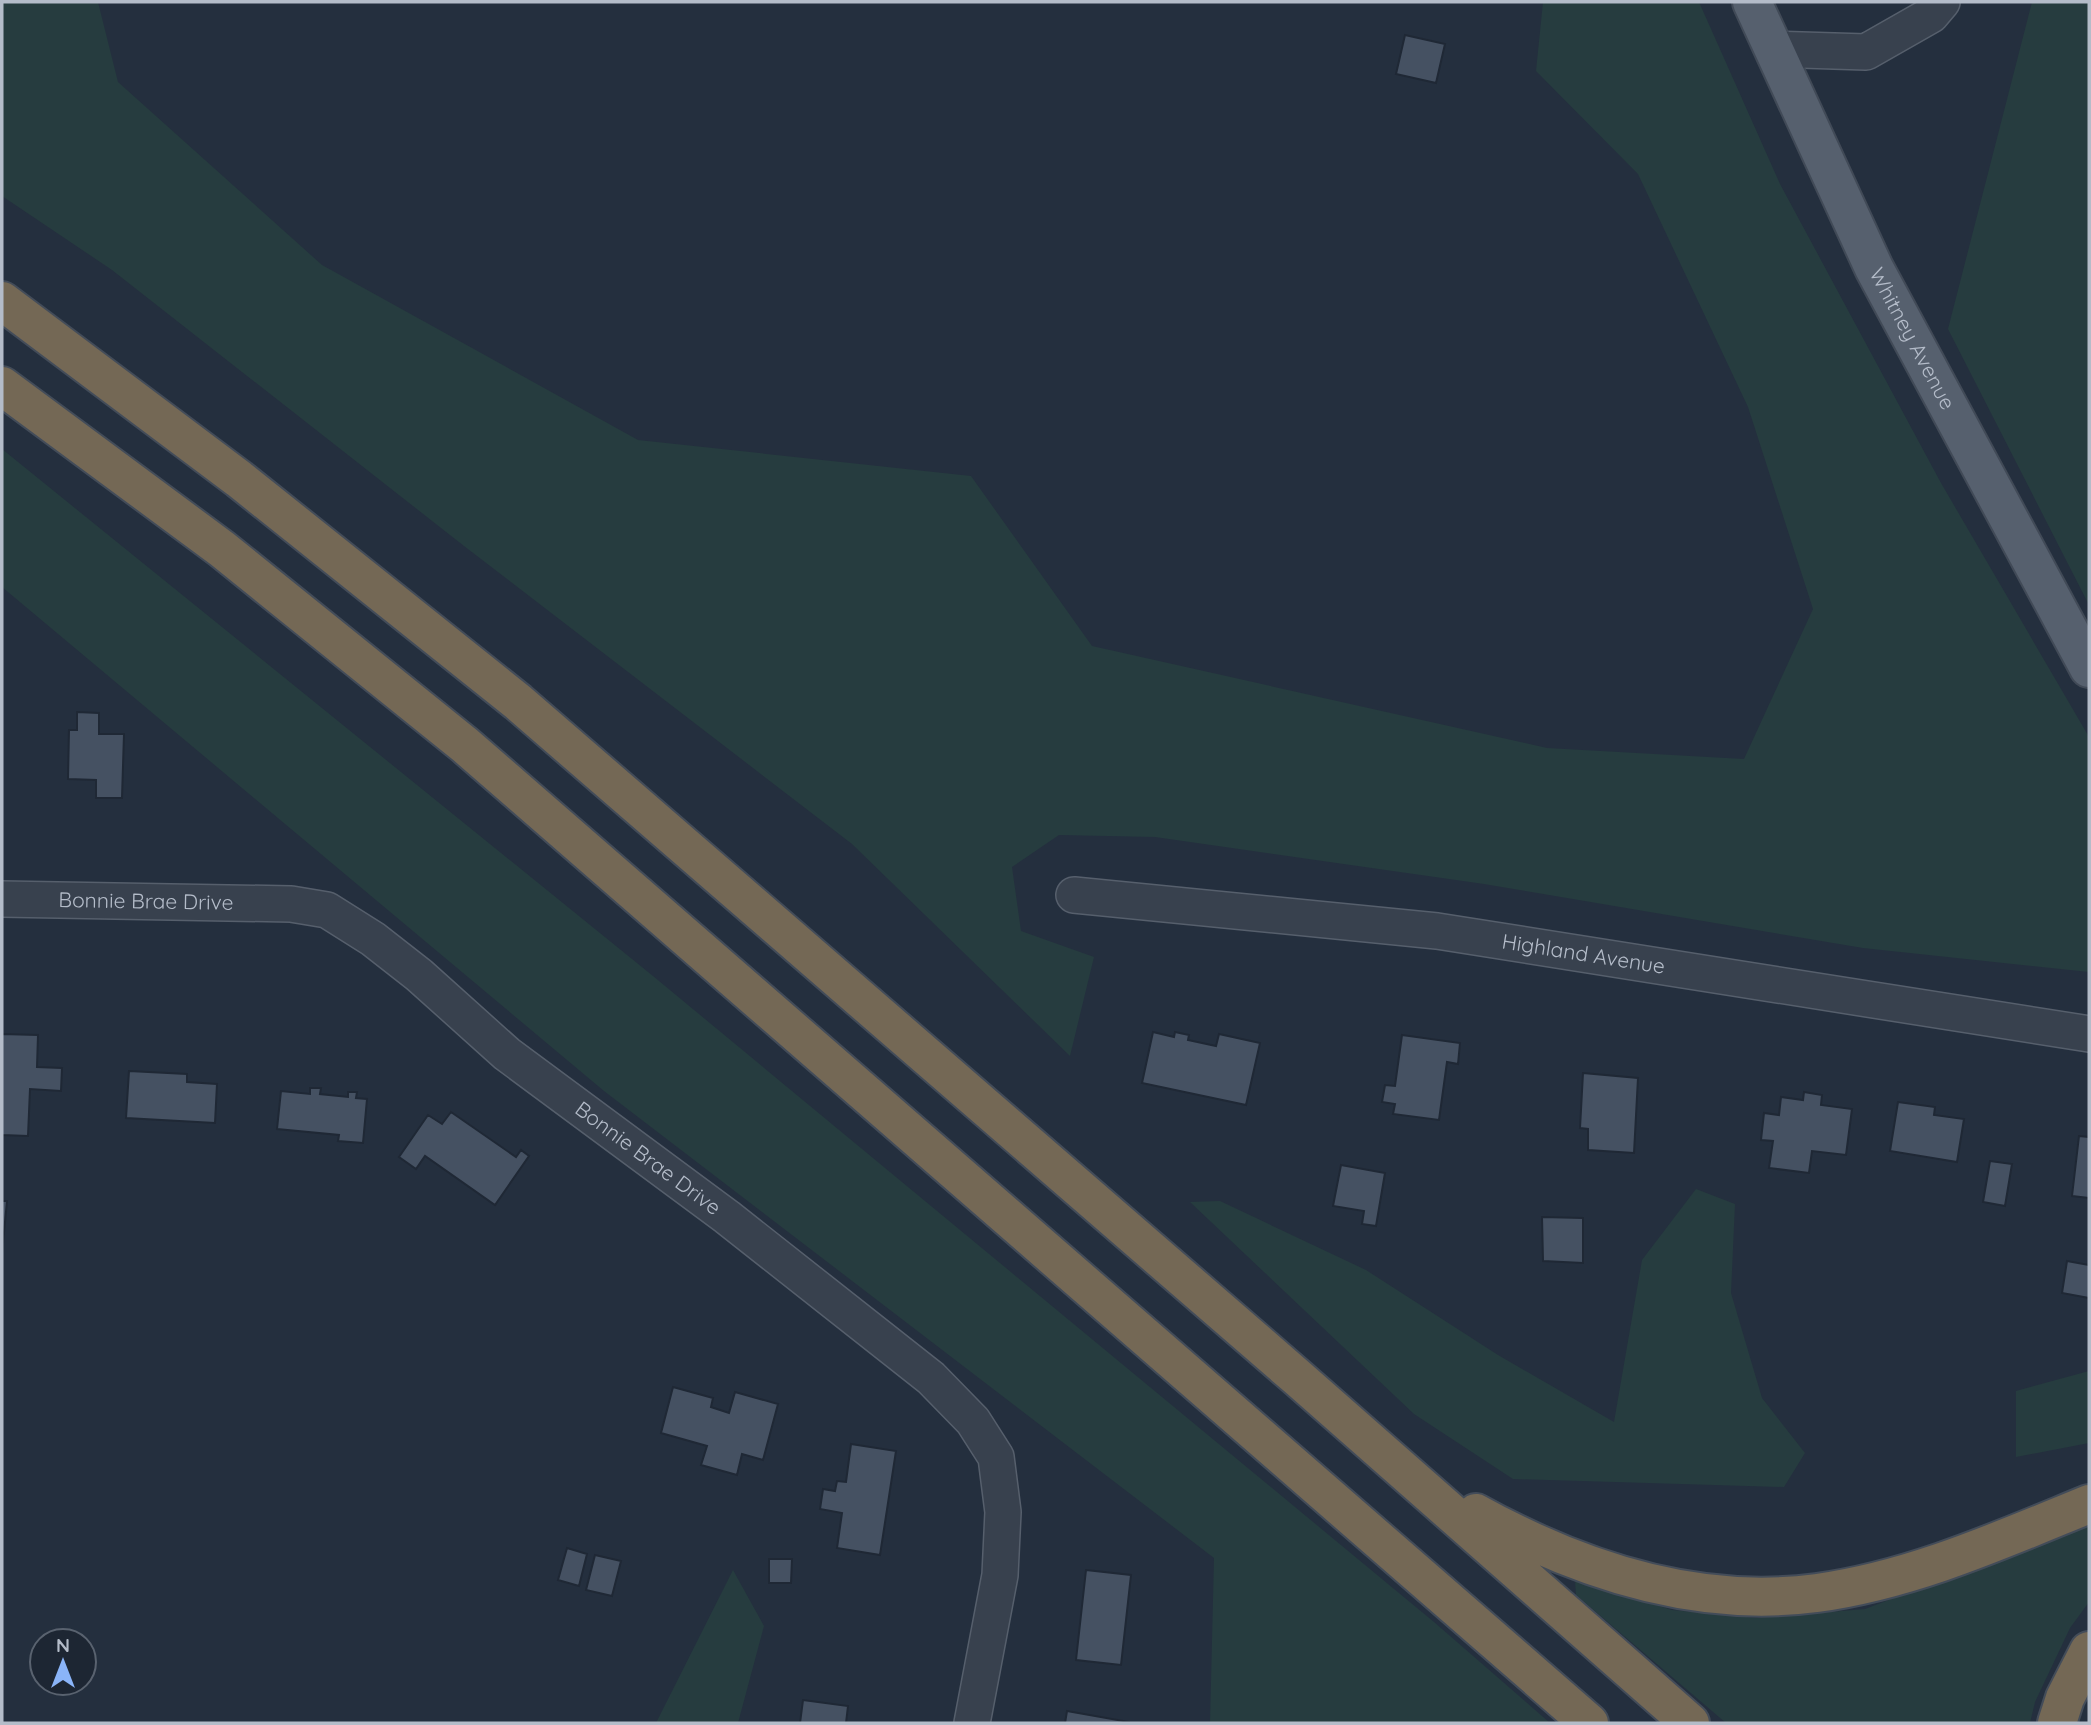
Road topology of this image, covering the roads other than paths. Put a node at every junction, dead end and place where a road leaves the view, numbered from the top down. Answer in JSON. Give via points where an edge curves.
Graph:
{"nodes":[{"id":1,"x":1752,"y":2,"type":"edge"},
{"id":2,"x":1942,"y":2,"type":"edge"},
{"id":3,"x":1773,"y":49,"type":"junction"},
{"id":4,"x":2,"y":301,"type":"edge"},
{"id":5,"x":2,"y":386,"type":"edge"},
{"id":6,"x":2089,"y":668,"type":"edge"},
{"id":7,"x":1074,"y":895,"type":"dead end"},
{"id":8,"x":2,"y":899,"type":"edge"},
{"id":9,"x":2089,"y":1034,"type":"edge"},
{"id":10,"x":1413,"y":1478,"type":"junction"},
{"id":11,"x":2089,"y":1504,"type":"edge"},
{"id":12,"x":2089,"y":1651,"type":"edge"},
{"id":13,"x":972,"y":1723,"type":"edge"},
{"id":14,"x":1589,"y":1723,"type":"edge"},
{"id":15,"x":1690,"y":1723,"type":"edge"},
{"id":16,"x":2057,"y":1723,"type":"edge"}],
"edges":[{"from":1,"to":3,"type":"main road","name":"Whitney Avenue"},
{"from":2,"to":3,"type":"street","via":[[1931,15],[1866,52]]},
{"from":3,"to":6,"type":"main road","name":"Whitney Avenue","via":[[1874,268]]},
{"from":4,"to":10,"type":"highway","via":[[239,479],[518,702]]},
{"from":5,"to":14,"type":"highway","via":[[222,549],[455,737]]},
{"from":7,"to":9,"type":"street","name":"Highland Avenue","via":[[1437,931]]},
{"from":8,"to":13,"type":"street","name":"Bonnie Brae Drive","via":[[291,904],[343,917],[419,975],[507,1054],[727,1217],[932,1378],[986,1438],[1000,1474],[1000,1575]]},
{"from":10,"to":11,"type":"highway","via":[[1531,1543],[1570,1559],[1651,1583],[1740,1596],[1818,1593],[1882,1580]]},
{"from":10,"to":15,"type":"highway"},
{"from":12,"to":16,"type":"highway"}]}
